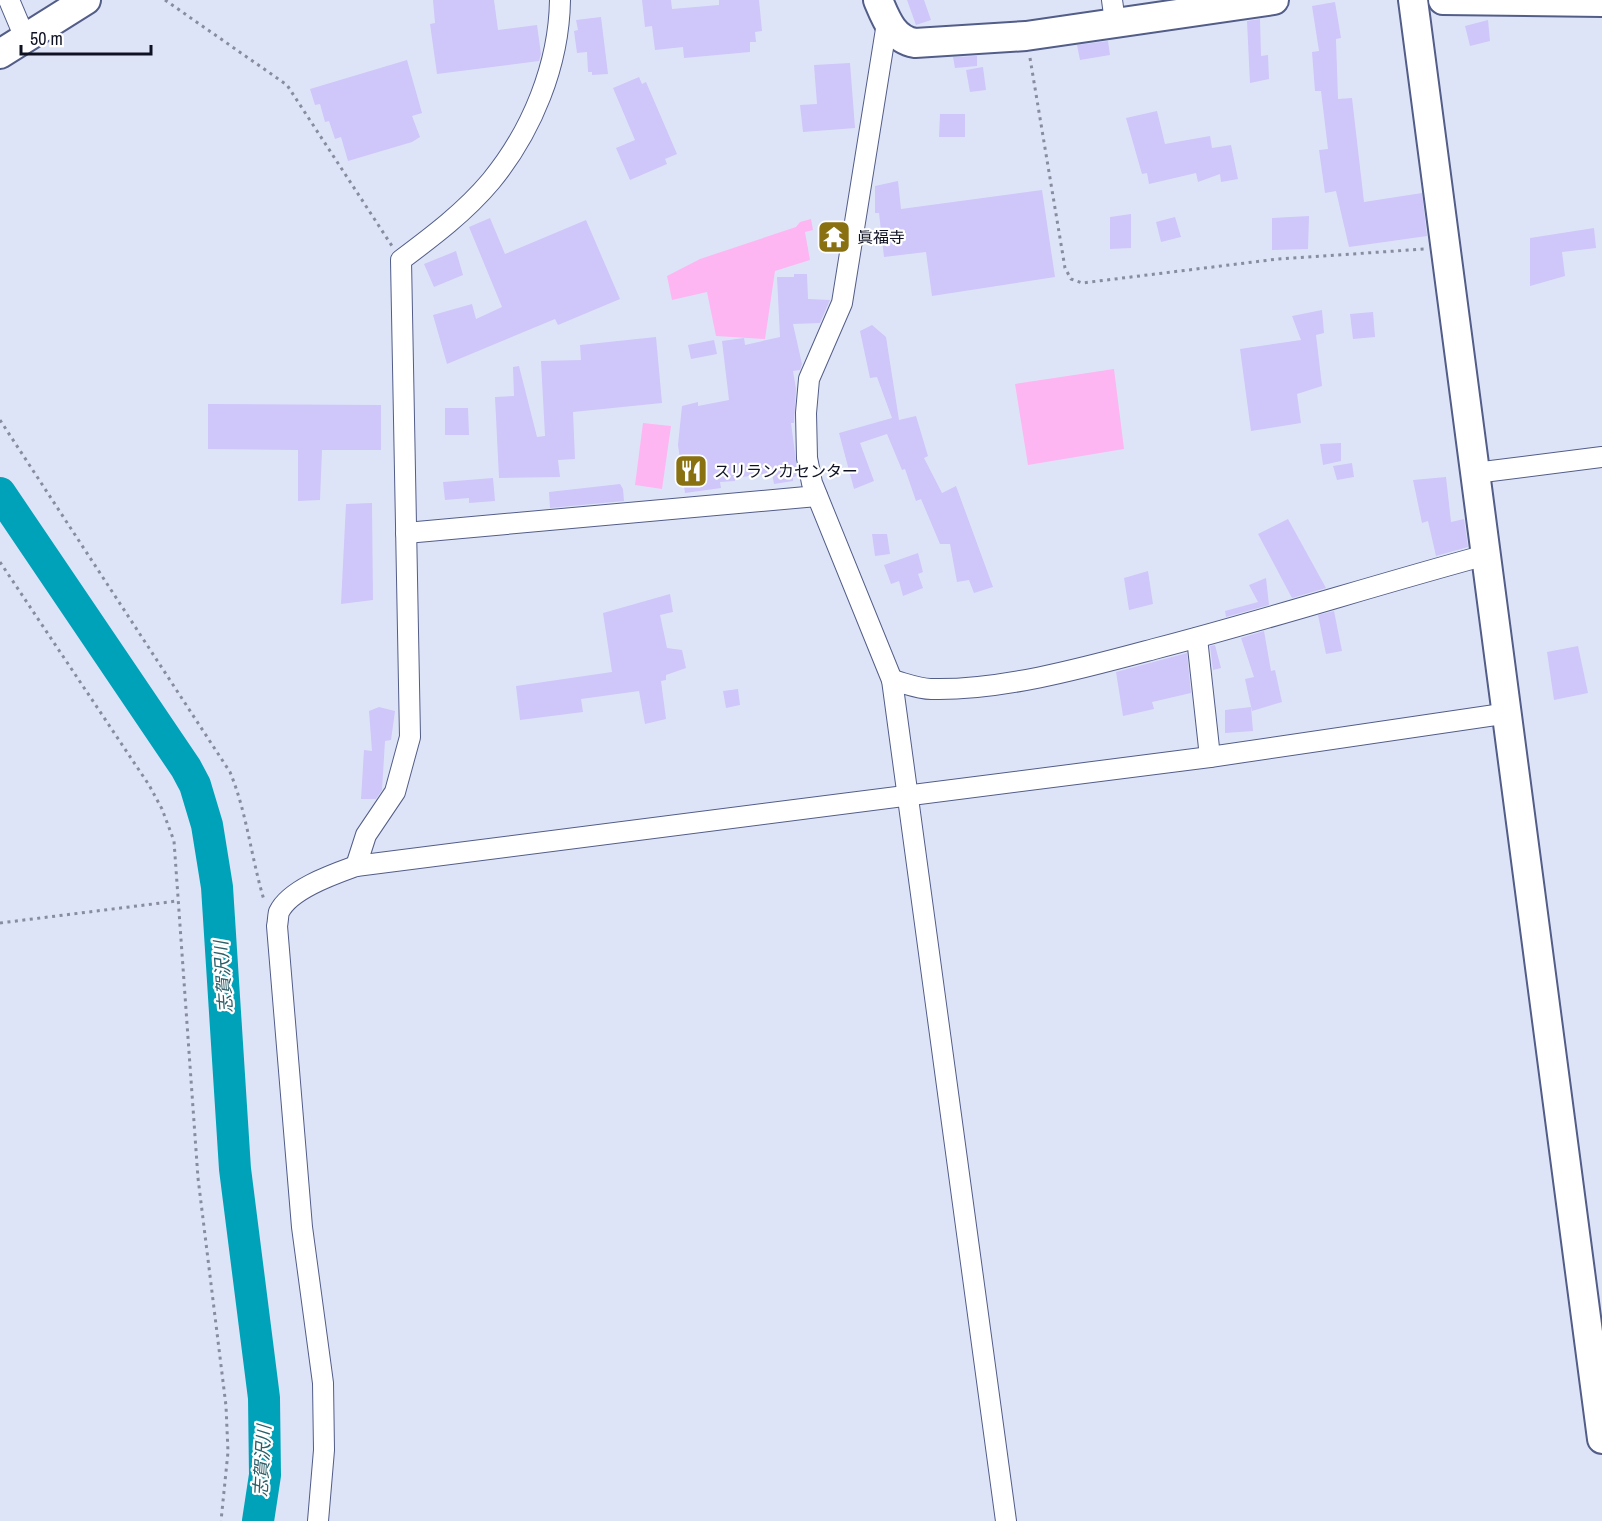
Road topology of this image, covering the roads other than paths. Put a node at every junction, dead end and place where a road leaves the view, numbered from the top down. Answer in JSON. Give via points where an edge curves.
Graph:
{"nodes":[{"id":1,"x":9,"y":0,"type":"edge"},
{"id":2,"x":86,"y":0,"type":"edge"},
{"id":3,"x":560,"y":0,"type":"edge"},
{"id":4,"x":1274,"y":0,"type":"edge"},
{"id":5,"x":1413,"y":0,"type":"edge"},
{"id":6,"x":1443,"y":0,"type":"edge"},
{"id":7,"x":1602,"y":2,"type":"edge"},
{"id":8,"x":883,"y":11,"type":"edge"},
{"id":9,"x":1114,"y":11,"type":"edge"},
{"id":10,"x":25,"y":38,"type":"junction"},
{"id":11,"x":0,"y":54,"type":"edge"},
{"id":12,"x":1602,"y":457,"type":"edge"},
{"id":13,"x":1475,"y":473,"type":"junction"},
{"id":14,"x":817,"y":496,"type":"junction"},
{"id":15,"x":406,"y":533,"type":"junction"},
{"id":16,"x":1486,"y":555,"type":"junction"},
{"id":17,"x":1197,"y":638,"type":"junction"},
{"id":18,"x":892,"y":680,"type":"junction"},
{"id":19,"x":1509,"y":713,"type":"junction"},
{"id":20,"x":1210,"y":757,"type":"junction"},
{"id":21,"x":906,"y":795,"type":"junction"},
{"id":22,"x":356,"y":866,"type":"junction"},
{"id":23,"x":1602,"y":1439,"type":"edge"},
{"id":24,"x":318,"y":1521,"type":"edge"},
{"id":25,"x":1006,"y":1521,"type":"edge"}],
"edges":[{"from":1,"to":10,"type":"street"},
{"from":2,"to":10,"type":"street"},
{"from":3,"to":15,"type":"street","via":[[552,65],[523,133],[491,181],[443,229],[401,260]]},
{"from":4,"to":9,"type":"street"},
{"from":5,"to":13,"type":"street"},
{"from":6,"to":7,"type":"street"},
{"from":8,"to":9,"type":"street","via":[[899,37],[915,44],[1026,36]]},
{"from":8,"to":14,"type":"street","via":[[842,303],[808,379],[807,458]]},
{"from":10,"to":11,"type":"street"},
{"from":12,"to":13,"type":"street"},
{"from":13,"to":16,"type":"street"},
{"from":14,"to":15,"type":"street"},
{"from":14,"to":18,"type":"street"},
{"from":15,"to":22,"type":"street","via":[[410,737],[395,792],[366,835]]},
{"from":16,"to":17,"type":"street"},
{"from":16,"to":19,"type":"street"},
{"from":17,"to":18,"type":"street","via":[[1076,670],[972,687],[929,689]]},
{"from":17,"to":20,"type":"street"},
{"from":18,"to":21,"type":"street"},
{"from":19,"to":20,"type":"street"},
{"from":19,"to":23,"type":"street"},
{"from":20,"to":21,"type":"street"},
{"from":21,"to":22,"type":"street"},
{"from":21,"to":25,"type":"street"},
{"from":22,"to":24,"type":"street","via":[[298,893],[279,912],[279,961],[302,1227],[323,1383],[324,1450]]}]}
